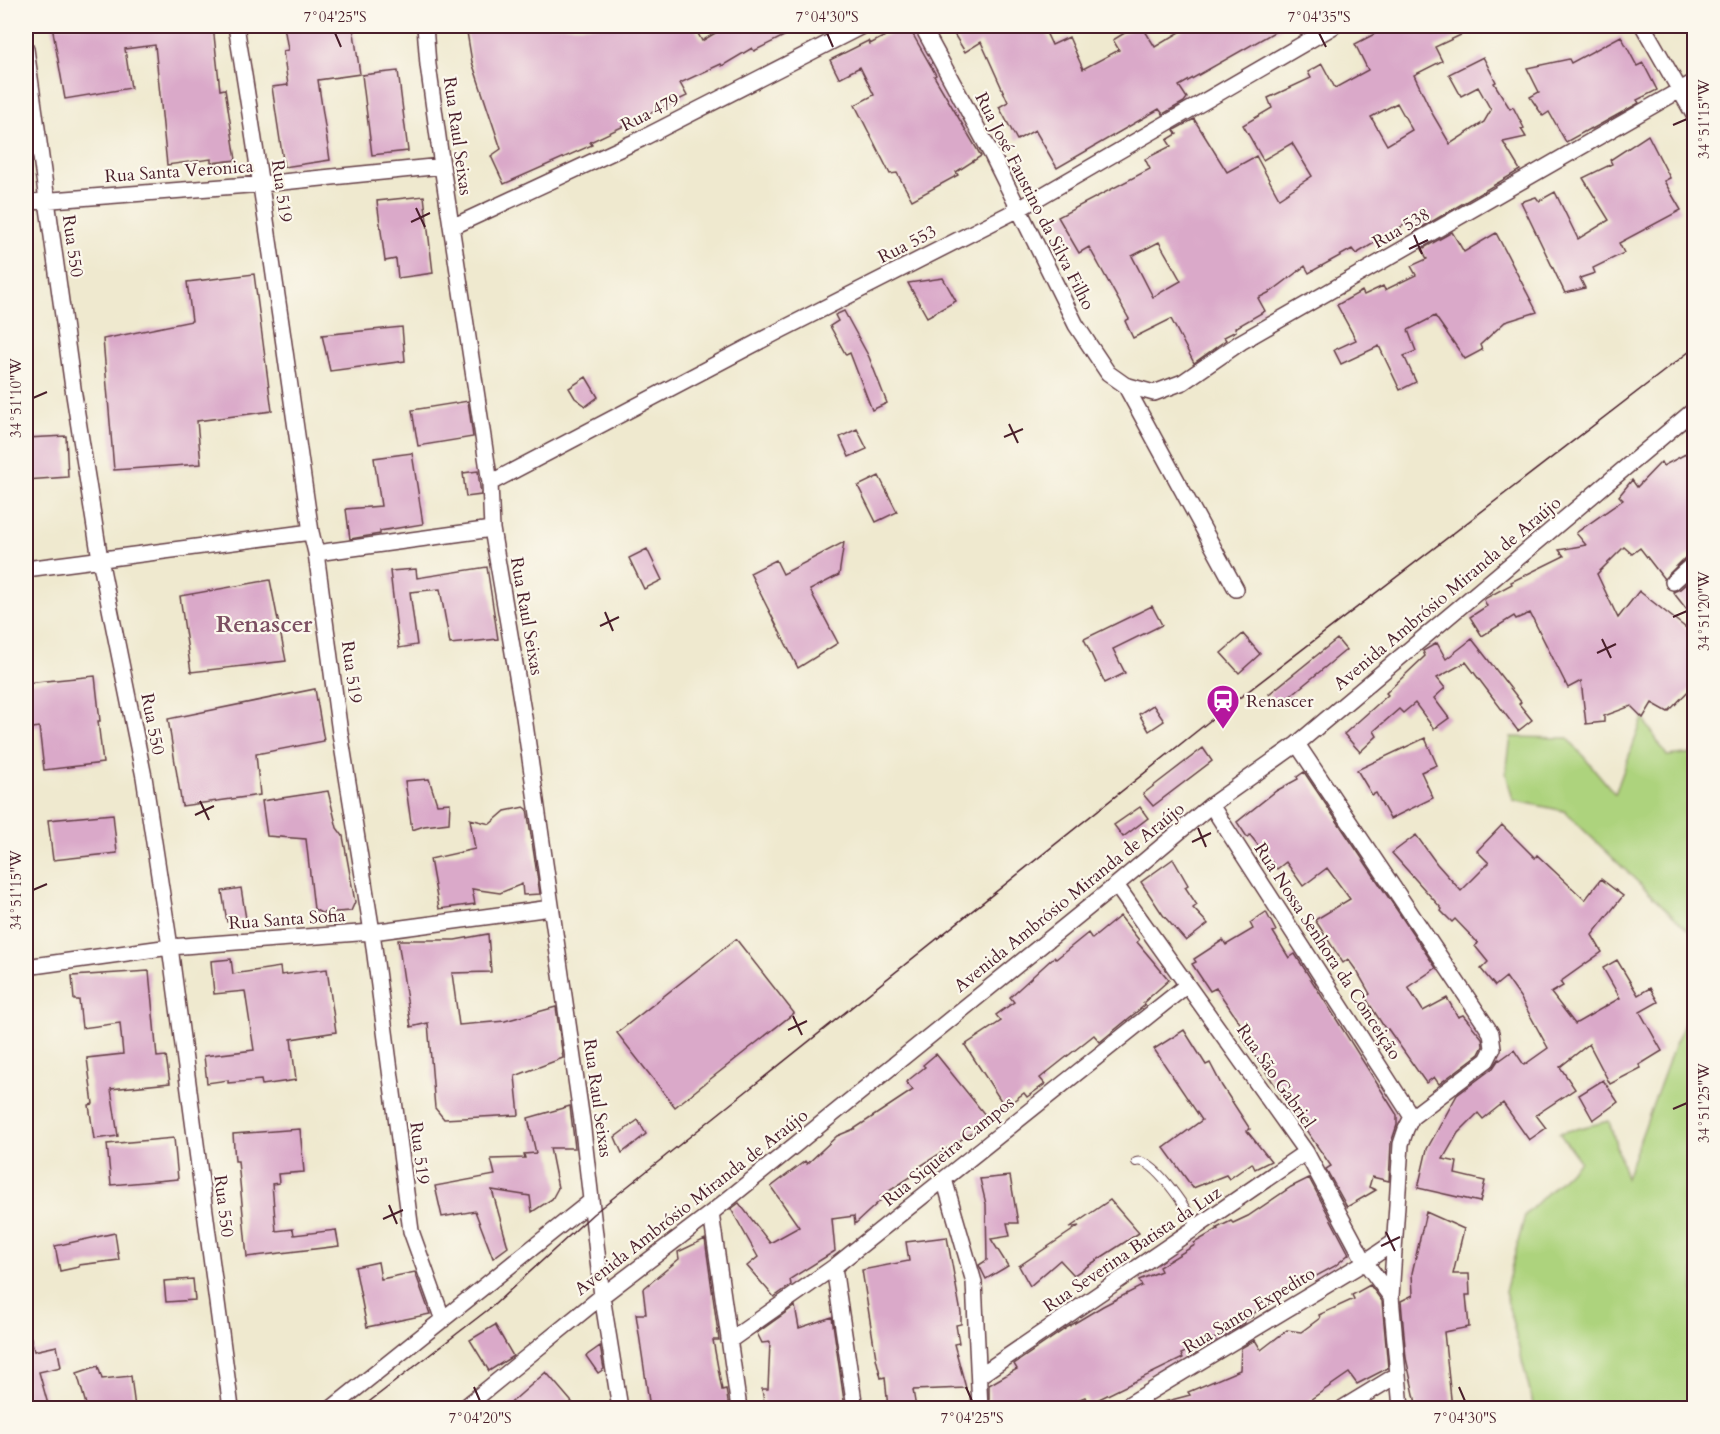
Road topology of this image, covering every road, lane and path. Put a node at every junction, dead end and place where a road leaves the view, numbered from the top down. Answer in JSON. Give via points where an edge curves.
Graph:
{"nodes":[{"id":1,"x":236,"y":26,"type":"edge"},
{"id":2,"x":425,"y":26,"type":"edge"},
{"id":3,"x":862,"y":26,"type":"edge"},
{"id":4,"x":922,"y":26,"type":"edge"},
{"id":5,"x":1334,"y":26,"type":"edge"},
{"id":6,"x":1643,"y":26,"type":"edge"},
{"id":7,"x":26,"y":50,"type":"edge"},
{"id":8,"x":1695,"y":82,"type":"edge"},
{"id":9,"x":1681,"y":90,"type":"junction"},
{"id":10,"x":1695,"y":115,"type":"edge"},
{"id":11,"x":442,"y":165,"type":"junction"},
{"id":12,"x":262,"y":184,"type":"junction"},
{"id":13,"x":47,"y":201,"type":"junction"},
{"id":14,"x":26,"y":202,"type":"edge"},
{"id":15,"x":1019,"y":209,"type":"junction"},
{"id":16,"x":452,"y":227,"type":"junction"},
{"id":17,"x":1125,"y":385,"type":"junction"},
{"id":18,"x":1695,"y":410,"type":"edge"},
{"id":19,"x":490,"y":483,"type":"junction"},
{"id":20,"x":492,"y":529,"type":"junction"},
{"id":21,"x":311,"y":532,"type":"junction"},
{"id":22,"x":316,"y":553,"type":"junction"},
{"id":23,"x":100,"y":559,"type":"junction"},
{"id":24,"x":1695,"y":563,"type":"edge"},
{"id":25,"x":26,"y":569,"type":"edge"},
{"id":26,"x":1672,"y":582,"type":"dead end"},
{"id":27,"x":1236,"y":589,"type":"dead end"},
{"id":28,"x":1297,"y":744,"type":"junction"},
{"id":29,"x":1211,"y":805,"type":"junction"},
{"id":30,"x":1116,"y":885,"type":"junction"},
{"id":31,"x":551,"y":908,"type":"junction"},
{"id":32,"x":372,"y":932,"type":"junction"},
{"id":33,"x":170,"y":947,"type":"junction"},
{"id":34,"x":26,"y":967,"type":"edge"},
{"id":35,"x":1187,"y":985,"type":"junction"},
{"id":36,"x":1412,"y":1117,"type":"junction"},
{"id":37,"x":1306,"y":1152,"type":"junction"},
{"id":38,"x":1136,"y":1162,"type":"dead end"},
{"id":39,"x":944,"y":1179,"type":"junction"},
{"id":40,"x":592,"y":1208,"type":"junction"},
{"id":41,"x":711,"y":1213,"type":"junction"},
{"id":42,"x":1198,"y":1227,"type":"junction"},
{"id":43,"x":1393,"y":1243,"type":"junction"},
{"id":44,"x":1365,"y":1262,"type":"junction"},
{"id":45,"x":834,"y":1267,"type":"junction"},
{"id":46,"x":602,"y":1296,"type":"junction"},
{"id":47,"x":1391,"y":1297,"type":"junction"},
{"id":48,"x":442,"y":1320,"type":"junction"},
{"id":49,"x":729,"y":1341,"type":"junction"},
{"id":50,"x":1396,"y":1374,"type":"junction"},
{"id":51,"x":979,"y":1376,"type":"junction"},
{"id":52,"x":231,"y":1408,"type":"edge"},
{"id":53,"x":332,"y":1408,"type":"edge"},
{"id":54,"x":464,"y":1408,"type":"edge"},
{"id":55,"x":620,"y":1408,"type":"edge"},
{"id":56,"x":739,"y":1408,"type":"edge"},
{"id":57,"x":855,"y":1408,"type":"edge"},
{"id":58,"x":980,"y":1408,"type":"edge"},
{"id":59,"x":1123,"y":1408,"type":"edge"},
{"id":60,"x":1343,"y":1408,"type":"edge"},
{"id":61,"x":1401,"y":1408,"type":"edge"}],
"edges":[{"from":1,"to":12,"type":"street","name":"Rua 519"},
{"from":2,"to":11,"type":"street","name":"Rua Raul Seixas"},
{"from":3,"to":16,"type":"street","name":"Rua 479","via":[[641,139]]},
{"from":4,"to":15,"type":"street","name":"Rua José Faustino da Silva Filho"},
{"from":5,"to":15,"type":"street","name":"Rua 553"},
{"from":6,"to":9,"type":"street"},
{"from":7,"to":13,"type":"street","name":"Rua 550"},
{"from":8,"to":9,"type":"street","name":"Rua 538"},
{"from":9,"to":10,"type":"street"},
{"from":9,"to":17,"type":"street","name":"Rua 538","via":[[1241,342],[1183,382],[1154,393]]},
{"from":11,"to":12,"type":"street","name":"Rua Santa Veronica"},
{"from":11,"to":16,"type":"street","name":"Rua Raul Seixas"},
{"from":12,"to":13,"type":"street","name":"Rua Santa Veronica"},
{"from":12,"to":21,"type":"street","name":"Rua 519"},
{"from":13,"to":14,"type":"street","name":"Rua Santa Veronica"},
{"from":13,"to":23,"type":"street","name":"Rua 550"},
{"from":15,"to":17,"type":"street","name":"Rua José Faustino da Silva Filho","via":[[1076,325],[1108,373]]},
{"from":15,"to":19,"type":"street","name":"Rua 553"},
{"from":16,"to":19,"type":"street","name":"Rua Raul Seixas"},
{"from":17,"to":27,"type":"street"},
{"from":18,"to":28,"type":"street","name":"Avenida Ambrósio Miranda de Araújo"},
{"from":19,"to":20,"type":"street","name":"Rua Raul Seixas"},
{"from":20,"to":22,"type":"street"},
{"from":20,"to":31,"type":"street","name":"Rua Raul Seixas"},
{"from":21,"to":22,"type":"street","name":"Rua 519"},
{"from":21,"to":23,"type":"street"},
{"from":22,"to":32,"type":"street","name":"Rua 519"},
{"from":23,"to":25,"type":"street"},
{"from":23,"to":33,"type":"street","name":"Rua 550","via":[[144,777]]},
{"from":24,"to":26,"type":"street"},
{"from":28,"to":29,"type":"street","name":"Avenida Ambrósio Miranda de Araújo"},
{"from":28,"to":36,"type":"street","via":[[1491,1034],[1493,1048],[1487,1060]]},
{"from":29,"to":30,"type":"street","name":"Avenida Ambrósio Miranda de Araújo"},
{"from":29,"to":36,"type":"street","name":"Rua Nossa Senhora da Conceição"},
{"from":30,"to":35,"type":"street","name":"Rua São Gabriel"},
{"from":30,"to":41,"type":"street","name":"Avenida Ambrósio Miranda de Araújo"},
{"from":31,"to":32,"type":"street","name":"Rua Santa Sofia"},
{"from":31,"to":40,"type":"street","name":"Rua Raul Seixas"},
{"from":32,"to":33,"type":"street","name":"Rua Santa Sofia"},
{"from":32,"to":48,"type":"street","name":"Rua 519","via":[[411,1231]]},
{"from":33,"to":34,"type":"street","name":"Rua Santa Sofia"},
{"from":33,"to":52,"type":"street","name":"Rua 550"},
{"from":35,"to":37,"type":"street","name":"Rua São Gabriel"},
{"from":35,"to":39,"type":"street","name":"Rua Siqueira Campos"},
{"from":36,"to":43,"type":"street","via":[[1401,1144]]},
{"from":37,"to":42,"type":"street","name":"Rua Severina Batista da Luz"},
{"from":37,"to":44,"type":"street","name":"Rua São Gabriel"},
{"from":38,"to":42,"type":"lane","via":[[1146,1162],[1156,1170]]},
{"from":39,"to":45,"type":"street","name":"Rua Siqueira Campos"},
{"from":39,"to":51,"type":"street","via":[[974,1282]]},
{"from":40,"to":46,"type":"street","name":"Rua Raul Seixas"},
{"from":40,"to":48,"type":"street"},
{"from":41,"to":46,"type":"street","name":"Avenida Ambrósio Miranda de Araújo"},
{"from":41,"to":49,"type":"street"},
{"from":42,"to":51,"type":"street","name":"Rua Severina Batista da Luz"},
{"from":43,"to":44,"type":"street","name":"Rua Santo Expedito"},
{"from":43,"to":47,"type":"street"},
{"from":44,"to":47,"type":"street","name":"Rua São Gabriel"},
{"from":44,"to":59,"type":"street","name":"Rua Santo Expedito"},
{"from":45,"to":49,"type":"street","name":"Rua Siqueira Campos"},
{"from":45,"to":57,"type":"street"},
{"from":46,"to":54,"type":"street","name":"Avenida Ambrósio Miranda de Araújo"},
{"from":46,"to":55,"type":"street","name":"Rua Raul Seixas"},
{"from":47,"to":50,"type":"street"},
{"from":48,"to":53,"type":"street"},
{"from":49,"to":56,"type":"street"},
{"from":50,"to":60,"type":"street"},
{"from":50,"to":61,"type":"street"},
{"from":51,"to":58,"type":"street"}]}
